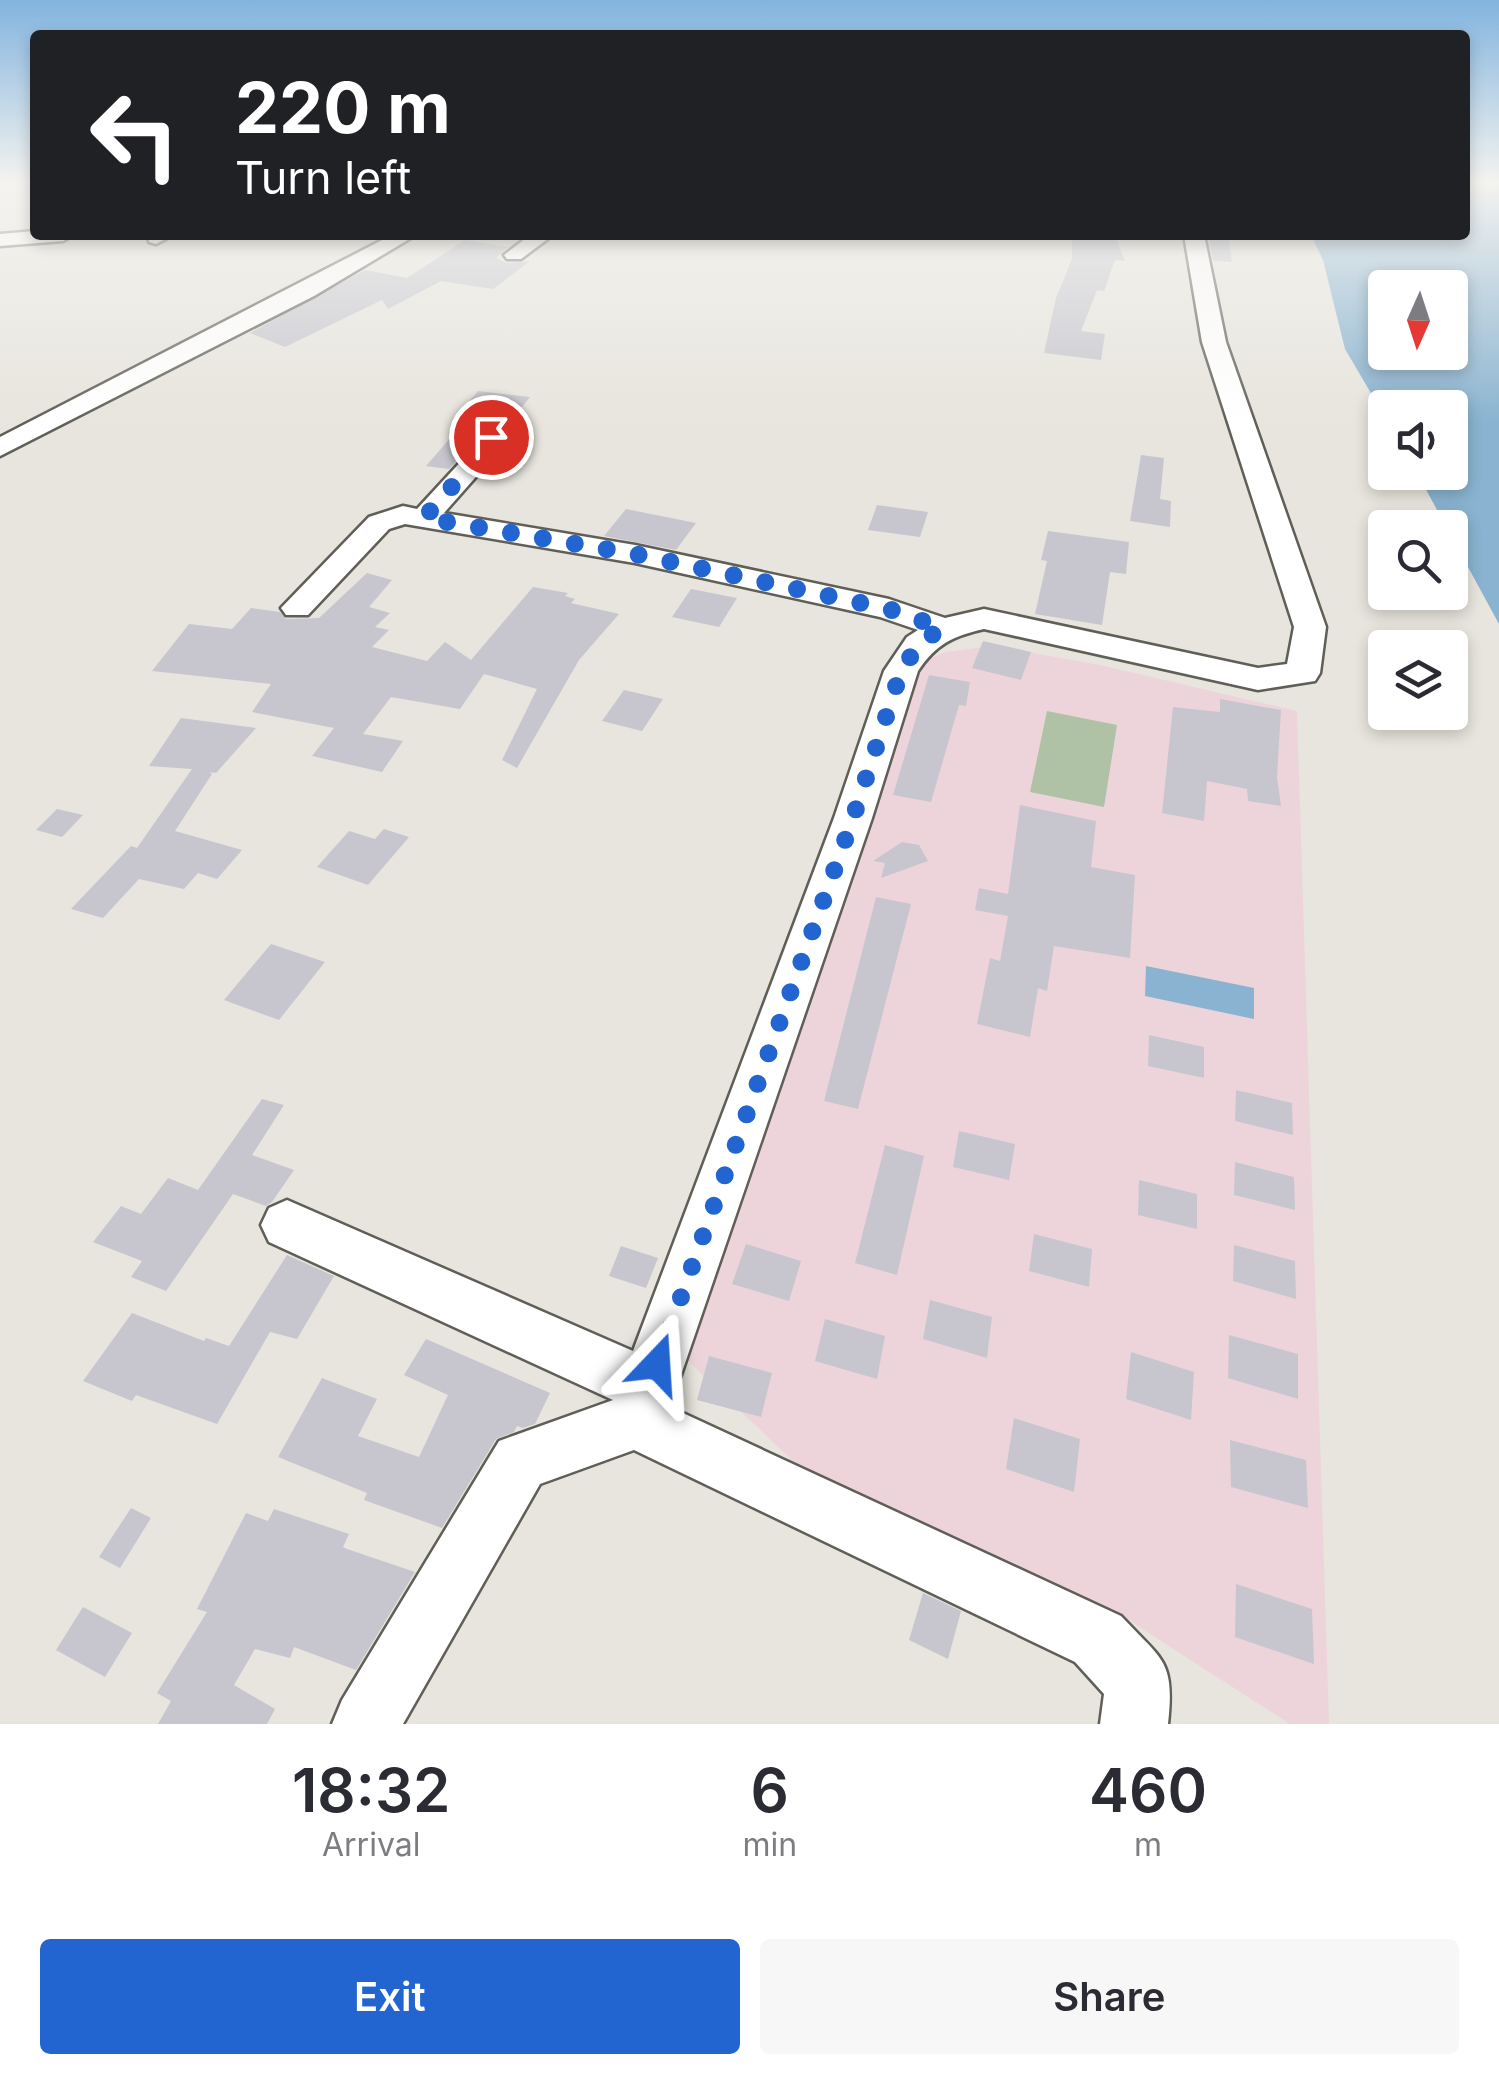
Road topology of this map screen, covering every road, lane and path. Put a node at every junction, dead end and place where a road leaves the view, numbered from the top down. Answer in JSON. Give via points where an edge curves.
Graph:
{"nodes":[{"id":1,"x":360,"y":263,"type":"edge"},
{"id":2,"x":1199,"y":263,"type":"edge"},
{"id":3,"x":482,"y":417,"type":"dead end"},
{"id":4,"x":0,"y":448,"type":"edge"},
{"id":5,"x":424,"y":518,"type":"junction"},
{"id":6,"x":297,"y":608,"type":"dead end"},
{"id":7,"x":942,"y":628,"type":"junction"},
{"id":8,"x":286,"y":1225,"type":"dead end"},
{"id":9,"x":642,"y":1405,"type":"junction"},
{"id":10,"x":366,"y":1724,"type":"edge"},
{"id":11,"x":1134,"y":1724,"type":"edge"}],
"edges":[{"from":1,"to":4,"type":"street"},
{"from":2,"to":7,"type":"street","via":[[1214,342],[1310,627],[1303,673],[1258,679],[984,619]]},
{"from":3,"to":5,"type":"street","via":[[490,444]]},
{"from":5,"to":6,"type":"street","via":[[402,515],[379,523]]},
{"from":5,"to":7,"type":"street","via":[[635,554],[889,609]]},
{"from":7,"to":9,"type":"street","via":[[919,644],[901,671]]},
{"from":8,"to":9,"type":"street","via":[[584,1356]]},
{"from":9,"to":10,"type":"street","via":[[520,1462]]},
{"from":9,"to":11,"type":"street","via":[[1098,1639],[1139,1683]]}]}
